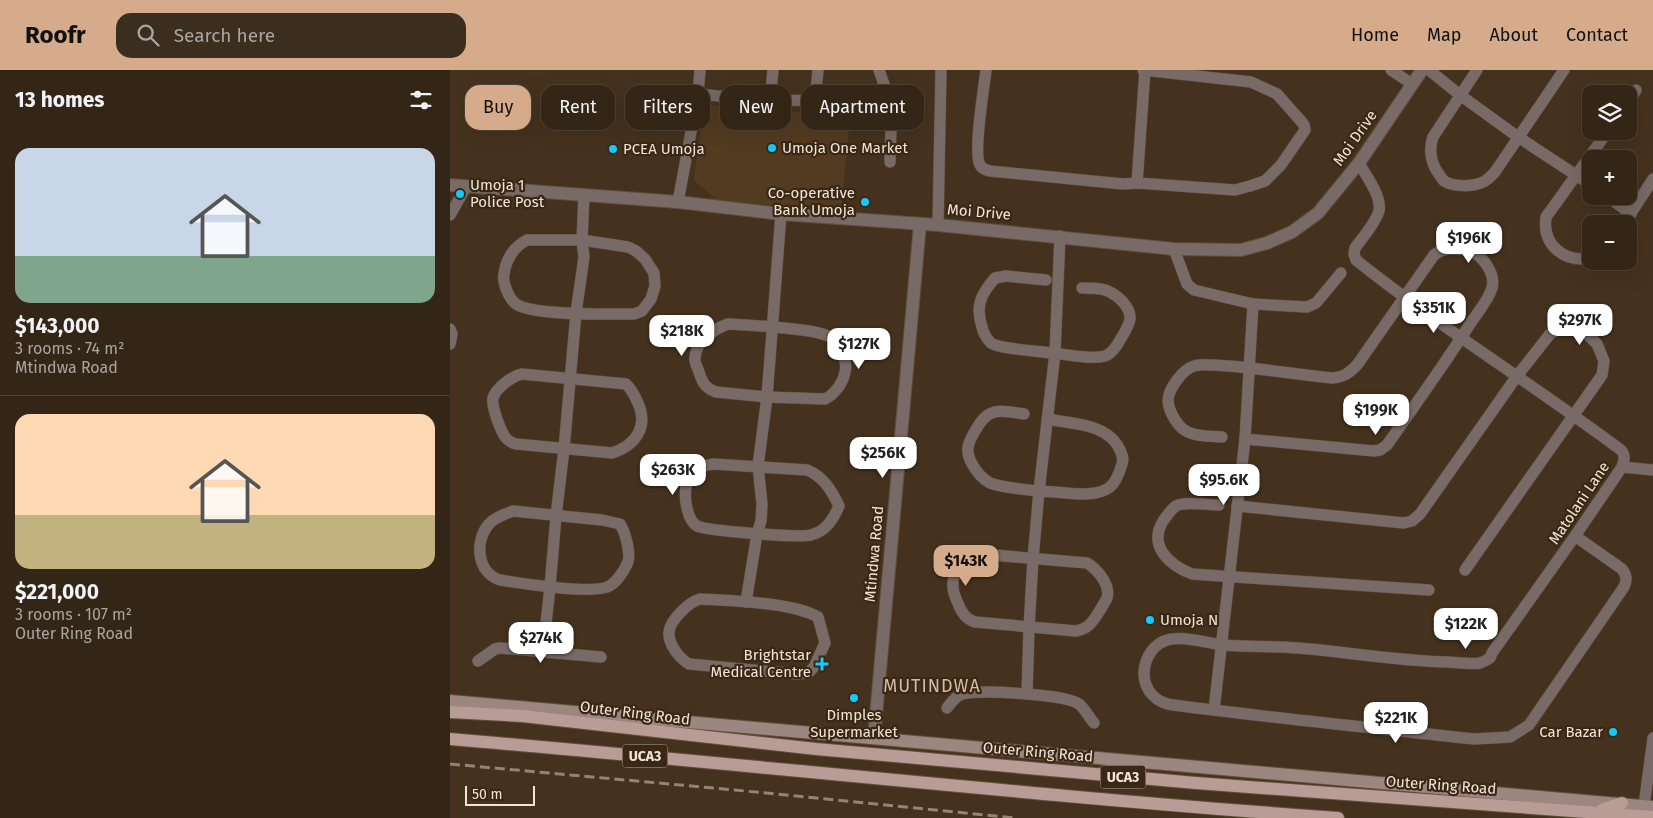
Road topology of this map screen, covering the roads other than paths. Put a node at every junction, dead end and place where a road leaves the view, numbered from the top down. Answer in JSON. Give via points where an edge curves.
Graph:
{"nodes":[{"id":1,"x":700,"y":70,"type":"edge"},
{"id":2,"x":773,"y":70,"type":"edge"},
{"id":3,"x":818,"y":70,"type":"edge"},
{"id":4,"x":879,"y":70,"type":"edge"},
{"id":5,"x":941,"y":70,"type":"edge"},
{"id":6,"x":986,"y":70,"type":"edge"},
{"id":7,"x":1144,"y":70,"type":"edge"},
{"id":8,"x":1392,"y":70,"type":"edge"},
{"id":9,"x":1422,"y":70,"type":"edge"},
{"id":10,"x":1429,"y":70,"type":"edge"},
{"id":11,"x":1478,"y":70,"type":"edge"},
{"id":12,"x":1564,"y":70,"type":"edge"},
{"id":13,"x":1412,"y":84,"type":"junction"},
{"id":14,"x":699,"y":85,"type":"edge"},
{"id":15,"x":772,"y":85,"type":"edge"},
{"id":16,"x":1460,"y":95,"type":"junction"},
{"id":17,"x":791,"y":101,"type":"edge"},
{"id":18,"x":691,"y":130,"type":"edge"},
{"id":19,"x":1518,"y":137,"type":"junction"},
{"id":20,"x":1602,"y":140,"type":"edge"},
{"id":21,"x":890,"y":162,"type":"dead end"},
{"id":22,"x":1359,"y":163,"type":"junction"},
{"id":23,"x":1578,"y":175,"type":"junction"},
{"id":24,"x":1582,"y":178,"type":"edge"},
{"id":25,"x":1653,"y":179,"type":"edge"},
{"id":26,"x":1137,"y":183,"type":"junction"},
{"id":27,"x":450,"y":185,"type":"edge"},
{"id":28,"x":466,"y":187,"type":"junction"},
{"id":29,"x":584,"y":196,"type":"junction"},
{"id":30,"x":678,"y":202,"type":"junction"},
{"id":31,"x":1619,"y":205,"type":"edge"},
{"id":32,"x":781,"y":214,"type":"junction"},
{"id":33,"x":1631,"y":214,"type":"joint"},
{"id":34,"x":450,"y":215,"type":"edge"},
{"id":35,"x":920,"y":224,"type":"junction"},
{"id":36,"x":938,"y":225,"type":"junction"},
{"id":37,"x":1060,"y":236,"type":"junction"},
{"id":38,"x":582,"y":240,"type":"junction"},
{"id":39,"x":1174,"y":249,"type":"junction"},
{"id":40,"x":1582,"y":258,"type":"edge"},
{"id":41,"x":1341,"y":273,"type":"dead end"},
{"id":42,"x":1046,"y":280,"type":"dead end"},
{"id":43,"x":1082,"y":288,"type":"dead end"},
{"id":44,"x":1404,"y":298,"type":"junction"},
{"id":45,"x":1254,"y":304,"type":"junction"},
{"id":46,"x":576,"y":313,"type":"junction"},
{"id":47,"x":773,"y":326,"type":"junction"},
{"id":48,"x":450,"y":328,"type":"edge"},
{"id":49,"x":1462,"y":337,"type":"junction"},
{"id":50,"x":450,"y":344,"type":"edge"},
{"id":51,"x":1056,"y":353,"type":"junction"},
{"id":52,"x":1251,"y":368,"type":"junction"},
{"id":53,"x":1517,"y":376,"type":"junction"},
{"id":54,"x":570,"y":380,"type":"junction"},
{"id":55,"x":766,"y":397,"type":"junction"},
{"id":56,"x":1024,"y":414,"type":"dead end"},
{"id":57,"x":1575,"y":415,"type":"junction"},
{"id":58,"x":1047,"y":419,"type":"junction"},
{"id":59,"x":1222,"y":437,"type":"dead end"},
{"id":60,"x":1245,"y":439,"type":"junction"},
{"id":61,"x":564,"y":449,"type":"junction"},
{"id":62,"x":758,"y":466,"type":"junction"},
{"id":63,"x":1622,"y":467,"type":"junction"},
{"id":64,"x":1653,"y":470,"type":"edge"},
{"id":65,"x":1039,"y":491,"type":"junction"},
{"id":66,"x":1219,"y":505,"type":"dead end"},
{"id":67,"x":1237,"y":506,"type":"junction"},
{"id":68,"x":556,"y":516,"type":"junction"},
{"id":69,"x":756,"y":534,"type":"junction"},
{"id":70,"x":1575,"y":536,"type":"junction"},
{"id":71,"x":1033,"y":559,"type":"junction"},
{"id":72,"x":1465,"y":570,"type":"dead end"},
{"id":73,"x":1230,"y":576,"type":"junction"},
{"id":74,"x":550,"y":587,"type":"junction"},
{"id":75,"x":1429,"y":590,"type":"dead end"},
{"id":76,"x":746,"y":602,"type":"junction"},
{"id":77,"x":1029,"y":628,"type":"junction"},
{"id":78,"x":1223,"y":645,"type":"junction"},
{"id":79,"x":543,"y":651,"type":"junction"},
{"id":80,"x":601,"y":657,"type":"dead end"},
{"id":81,"x":478,"y":662,"type":"dead end"},
{"id":82,"x":1027,"y":694,"type":"junction"},
{"id":83,"x":450,"y":701,"type":"edge"},
{"id":84,"x":947,"y":708,"type":"dead end"},
{"id":85,"x":1214,"y":710,"type":"junction"},
{"id":86,"x":450,"y":712,"type":"edge"},
{"id":87,"x":1094,"y":723,"type":"dead end"},
{"id":88,"x":874,"y":738,"type":"junction"},
{"id":89,"x":1653,"y":738,"type":"edge"},
{"id":90,"x":450,"y":739,"type":"edge"},
{"id":91,"x":1622,"y":803,"type":"junction"},
{"id":92,"x":1648,"y":806,"type":"edge"},
{"id":93,"x":1597,"y":812,"type":"junction"},
{"id":94,"x":1653,"y":817,"type":"edge"},
{"id":95,"x":1338,"y":818,"type":"edge"}],
"edges":[{"from":1,"to":14,"type":"street"},
{"from":2,"to":15,"type":"street"},
{"from":3,"to":17,"type":"street","via":[[815,100]]},
{"from":4,"to":21,"type":"street","via":[[889,99]]},
{"from":5,"to":36,"type":"street"},
{"from":6,"to":26,"type":"street","via":[[978,132],[978,163],[982,168]]},
{"from":7,"to":26,"type":"street"},
{"from":7,"to":26,"type":"street","via":[[1251,82],[1277,94],[1304,125],[1304,130],[1281,165],[1265,181],[1250,186],[1235,190]]},
{"from":8,"to":13,"type":"street"},
{"from":9,"to":13,"type":"street","name":"Moi Drive"},
{"from":10,"to":16,"type":"street"},
{"from":11,"to":16,"type":"street"},
{"from":12,"to":19,"type":"street"},
{"from":13,"to":22,"type":"street","name":"Moi Drive"},
{"from":16,"to":19,"type":"street"},
{"from":16,"to":19,"type":"street","via":[[1430,146],[1432,161],[1446,182],[1467,185],[1487,180]]},
{"from":18,"to":30,"type":"street"},
{"from":19,"to":23,"type":"street"},
{"from":20,"to":23,"type":"street"},
{"from":22,"to":39,"type":"street","name":"Moi Drive","via":[[1318,213],[1292,232],[1241,250]]},
{"from":22,"to":44,"type":"street","name":"Matolani Lane","via":[[1377,196],[1379,209],[1354,254],[1356,260]]},
{"from":23,"to":24,"type":"street"},
{"from":23,"to":40,"type":"street","via":[[1546,217],[1545,226],[1561,254],[1568,258]]},
{"from":25,"to":33,"type":"street"},
{"from":27,"to":28,"type":"street","name":"Moi Drive"},
{"from":28,"to":29,"type":"street","name":"Moi Drive"},
{"from":28,"to":34,"type":"street"},
{"from":29,"to":30,"type":"street","name":"Moi Drive"},
{"from":29,"to":38,"type":"street"},
{"from":30,"to":32,"type":"street","name":"Moi Drive"},
{"from":31,"to":33,"type":"street"},
{"from":32,"to":35,"type":"street","name":"Moi Drive"},
{"from":32,"to":47,"type":"street"},
{"from":35,"to":36,"type":"street","name":"Moi Drive"},
{"from":35,"to":88,"type":"street","name":"Mtindwa Road"},
{"from":36,"to":37,"type":"street","name":"Moi Drive"},
{"from":37,"to":39,"type":"street","name":"Moi Drive"},
{"from":37,"to":51,"type":"street"},
{"from":38,"to":46,"type":"street","via":[[584,257]]},
{"from":38,"to":46,"type":"street","via":[[636,251],[654,273],[655,286],[642,311],[634,314]]},
{"from":38,"to":46,"type":"street","via":[[527,240],[506,262],[503,276],[515,304]]},
{"from":39,"to":45,"type":"street","via":[[1187,284],[1194,290]]},
{"from":41,"to":45,"type":"street","via":[[1316,303],[1307,308]]},
{"from":42,"to":51,"type":"street","via":[[994,278],[980,300],[978,315],[992,343]]},
{"from":43,"to":51,"type":"street","via":[[1115,294],[1128,307],[1131,318],[1128,328],[1116,348],[1106,356]]},
{"from":44,"to":49,"type":"street","name":"Matolani Lane"},
{"from":44,"to":49,"type":"street","via":[[1441,250],[1478,254],[1485,262],[1492,287]]},
{"from":44,"to":52,"type":"street","via":[[1356,365],[1342,378]]},
{"from":45,"to":52,"type":"street"},
{"from":46,"to":54,"type":"street"},
{"from":47,"to":55,"type":"street"},
{"from":47,"to":55,"type":"street","via":[[728,324],[718,328],[708,334],[698,348],[695,360],[709,390]]},
{"from":47,"to":55,"type":"street","via":[[829,336],[847,363],[845,375],[832,396],[825,399]]},
{"from":48,"to":50,"type":"street"},
{"from":49,"to":53,"type":"street","name":"Matolani Lane"},
{"from":49,"to":60,"type":"street","via":[[1387,445],[1380,450]]},
{"from":51,"to":58,"type":"street"},
{"from":52,"to":59,"type":"street","via":[[1191,366],[1171,389],[1169,405],[1180,428]]},
{"from":52,"to":60,"type":"street"},
{"from":53,"to":57,"type":"street","name":"Matolani Lane"},
{"from":53,"to":57,"type":"street","via":[[1550,334],[1561,328],[1587,334],[1597,344],[1604,361],[1602,375]]},
{"from":53,"to":67,"type":"street","via":[[1412,521],[1404,523]]},
{"from":54,"to":61,"type":"street"},
{"from":54,"to":61,"type":"street","via":[[515,375],[492,399],[505,437],[511,442]]},
{"from":54,"to":61,"type":"street","via":[[626,384],[641,408],[643,421],[642,430],[622,450],[612,454]]},
{"from":55,"to":62,"type":"street"},
{"from":56,"to":65,"type":"street","via":[[1002,410],[983,417],[969,440],[968,459],[979,475],[989,482]]},
{"from":57,"to":63,"type":"street","name":"Matolani Lane","via":[[1624,453]]},
{"from":57,"to":72,"type":"street"},
{"from":58,"to":65,"type":"street"},
{"from":58,"to":65,"type":"street","via":[[1104,431],[1117,443],[1124,458],[1110,487],[1097,492]]},
{"from":60,"to":67,"type":"street"},
{"from":61,"to":68,"type":"street"},
{"from":62,"to":69,"type":"street","via":[[762,504]]},
{"from":62,"to":69,"type":"street","via":[[713,464],[700,467],[690,477],[686,488],[689,517],[696,525]]},
{"from":62,"to":69,"type":"street","via":[[807,470],[816,474],[839,506],[833,521],[813,535]]},
{"from":63,"to":64,"type":"street"},
{"from":63,"to":70,"type":"street","name":"Matolani Lane"},
{"from":65,"to":71,"type":"street"},
{"from":66,"to":73,"type":"street","via":[[1176,506],[1160,527],[1157,539],[1169,561],[1179,569],[1192,574]]},
{"from":67,"to":73,"type":"street"},
{"from":68,"to":74,"type":"street"},
{"from":68,"to":74,"type":"street","via":[[513,511],[503,514],[490,524],[479,546],[481,562],[492,578]]},
{"from":68,"to":74,"type":"street","via":[[620,524],[629,553],[628,562],[610,586],[598,590]]},
{"from":69,"to":76,"type":"street"},
{"from":70,"to":78,"type":"street","name":"Matolani Lane","via":[[1490,658],[1478,663]]},
{"from":70,"to":85,"type":"street","via":[[1622,569],[1626,582],[1529,725],[1510,737],[1474,740]]},
{"from":71,"to":77,"type":"street"},
{"from":71,"to":77,"type":"street","via":[[1087,563],[1101,576],[1107,596],[1090,625],[1084,629]]},
{"from":71,"to":77,"type":"street","via":[[973,556],[964,562],[952,586],[968,620]]},
{"from":73,"to":75,"type":"street"},
{"from":73,"to":78,"type":"street"},
{"from":74,"to":79,"type":"street"},
{"from":76,"to":76,"type":"street","via":[[692,601],[669,631],[670,640],[682,660],[689,664],[808,673],[825,643],[818,618],[791,608]]},
{"from":77,"to":82,"type":"street"},
{"from":78,"to":85,"type":"street"},
{"from":78,"to":85,"type":"street","via":[[1171,638],[1155,648],[1145,667],[1148,691],[1154,698],[1164,703]]},
{"from":79,"to":80,"type":"street"},
{"from":79,"to":81,"type":"street","via":[[500,648]]},
{"from":82,"to":84,"type":"street","via":[[965,694],[958,696]]},
{"from":82,"to":87,"type":"street","via":[[1072,701],[1084,709]]},
{"from":83,"to":88,"type":"main road","number":"UCA3"},
{"from":86,"to":93,"type":"main road","name":"Outer Ring Road","number":"UCA3","via":[[522,716],[807,748],[1196,783]]},
{"from":88,"to":91,"type":"main road","number":"UCA3"},
{"from":89,"to":92,"type":"street"},
{"from":90,"to":95,"type":"main road","number":"UCA3"},
{"from":91,"to":92,"type":"main road","number":"UCA3"},
{"from":91,"to":93,"type":"main road"},
{"from":93,"to":94,"type":"main road","name":"Outer Ring Road","number":"UCA3"}]}
